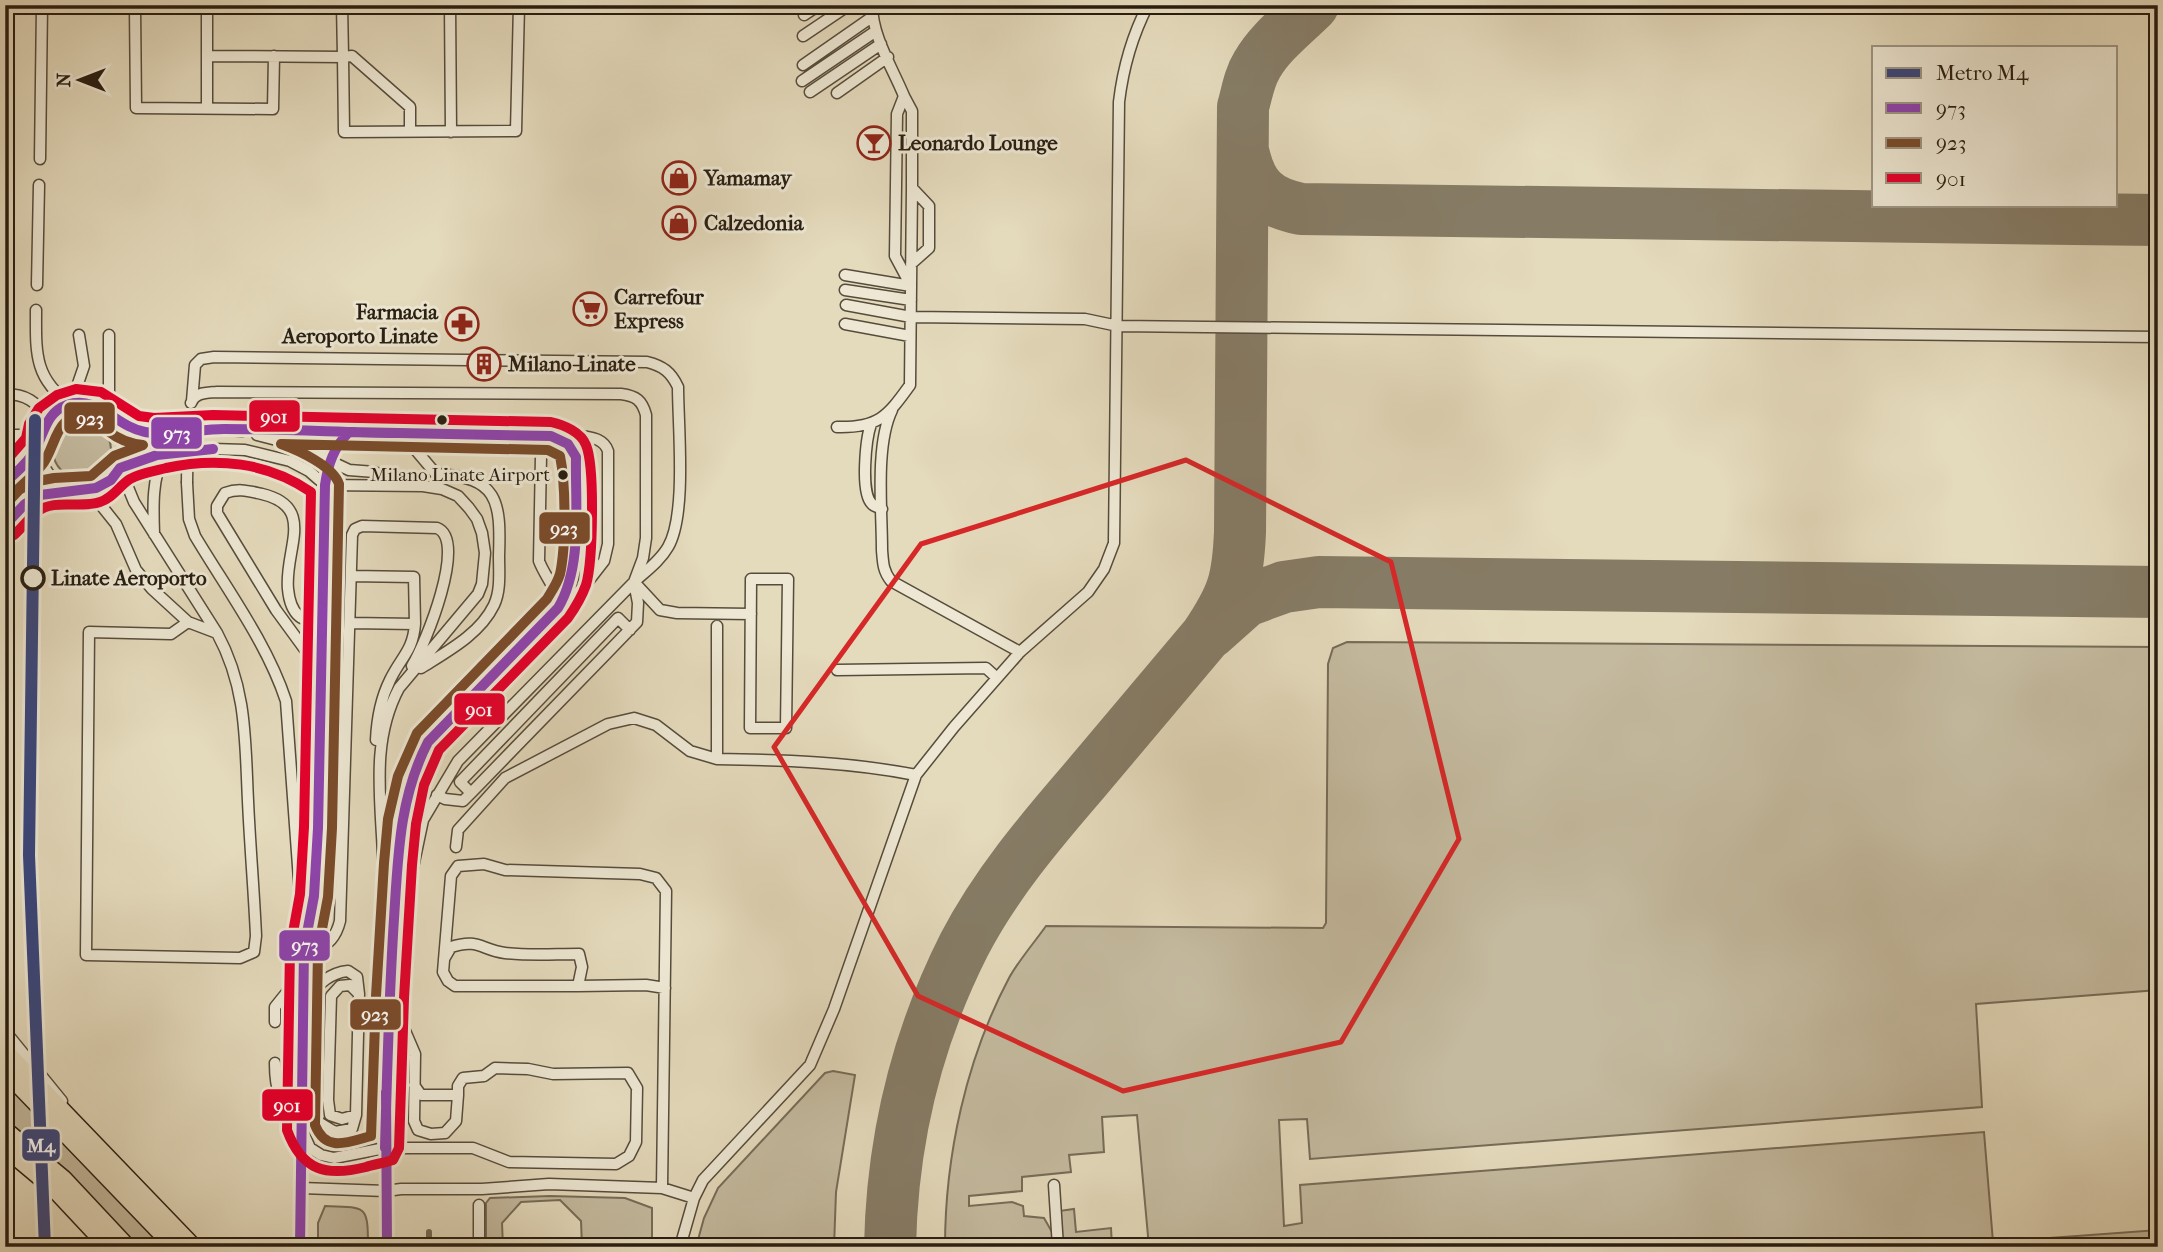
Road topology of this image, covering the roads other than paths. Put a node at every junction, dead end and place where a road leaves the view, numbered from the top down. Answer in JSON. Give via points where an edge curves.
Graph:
{"nodes":[{"id":1,"x":42,"y":5,"type":"edge"},
{"id":2,"x":207,"y":5,"type":"edge"},
{"id":3,"x":342,"y":5,"type":"edge"},
{"id":4,"x":450,"y":5,"type":"edge"},
{"id":5,"x":519,"y":5,"type":"edge"},
{"id":6,"x":819,"y":5,"type":"edge"},
{"id":7,"x":849,"y":5,"type":"edge"},
{"id":8,"x":872,"y":5,"type":"edge"},
{"id":9,"x":1148,"y":5,"type":"edge"},
{"id":10,"x":135,"y":7,"type":"edge"},
{"id":11,"x":804,"y":15,"type":"dead end"},
{"id":12,"x":872,"y":17,"type":"junction"},
{"id":13,"x":876,"y":31,"type":"junction"},
{"id":14,"x":803,"y":36,"type":"dead end"},
{"id":15,"x":881,"y":44,"type":"junction"},
{"id":16,"x":207,"y":56,"type":"junction"},
{"id":17,"x":274,"y":56,"type":"junction"},
{"id":18,"x":343,"y":57,"type":"junction"},
{"id":19,"x":888,"y":57,"type":"junction"},
{"id":20,"x":803,"y":65,"type":"dead end"},
{"id":21,"x":802,"y":81,"type":"dead end"},
{"id":22,"x":810,"y":92,"type":"dead end"},
{"id":23,"x":837,"y":93,"type":"dead end"},
{"id":24,"x":904,"y":96,"type":"junction"},
{"id":25,"x":206,"y":108,"type":"junction"},
{"id":26,"x":410,"y":131,"type":"junction"},
{"id":27,"x":451,"y":132,"type":"junction"},
{"id":28,"x":40,"y":159,"type":"dead end"},
{"id":29,"x":39,"y":185,"type":"dead end"},
{"id":30,"x":912,"y":188,"type":"junction"},
{"id":31,"x":911,"y":264,"type":"junction"},
{"id":32,"x":845,"y":275,"type":"dead end"},
{"id":33,"x":37,"y":285,"type":"dead end"},
{"id":34,"x":911,"y":286,"type":"junction"},
{"id":35,"x":845,"y":290,"type":"dead end"},
{"id":36,"x":911,"y":300,"type":"junction"},
{"id":37,"x":846,"y":305,"type":"dead end"},
{"id":38,"x":36,"y":310,"type":"dead end"},
{"id":39,"x":911,"y":317,"type":"junction"},
{"id":40,"x":845,"y":324,"type":"dead end"},
{"id":41,"x":1118,"y":326,"type":"junction"},
{"id":42,"x":79,"y":335,"type":"dead end"},
{"id":43,"x":109,"y":335,"type":"dead end"},
{"id":44,"x":910,"y":337,"type":"junction"},
{"id":45,"x":2158,"y":337,"type":"edge"},
{"id":46,"x":5,"y":394,"type":"edge"},
{"id":47,"x":192,"y":401,"type":"junction"},
{"id":48,"x":71,"y":404,"type":"junction"},
{"id":49,"x":892,"y":410,"type":"junction"},
{"id":50,"x":109,"y":412,"type":"junction"},
{"id":51,"x":49,"y":418,"type":"junction"},
{"id":52,"x":118,"y":421,"type":"junction"},
{"id":53,"x":871,"y":424,"type":"junction"},
{"id":54,"x":836,"y":427,"type":"dead end"},
{"id":55,"x":213,"y":429,"type":"dead end"},
{"id":56,"x":238,"y":430,"type":"junction"},
{"id":57,"x":172,"y":432,"type":"dead end"},
{"id":58,"x":349,"y":432,"type":"junction"},
{"id":59,"x":397,"y":433,"type":"junction"},
{"id":60,"x":5,"y":435,"type":"edge"},
{"id":61,"x":530,"y":435,"type":"junction"},
{"id":62,"x":19,"y":436,"type":"junction"},
{"id":63,"x":551,"y":436,"type":"junction"},
{"id":64,"x":39,"y":440,"type":"junction"},
{"id":65,"x":5,"y":441,"type":"edge"},
{"id":66,"x":212,"y":449,"type":"dead end"},
{"id":67,"x":329,"y":462,"type":"junction"},
{"id":68,"x":120,"y":468,"type":"junction"},
{"id":69,"x":5,"y":482,"type":"edge"},
{"id":70,"x":325,"y":485,"type":"junction"},
{"id":71,"x":392,"y":485,"type":"junction"},
{"id":72,"x":77,"y":490,"type":"junction"},
{"id":73,"x":882,"y":509,"type":"junction"},
{"id":74,"x":5,"y":525,"type":"edge"},
{"id":75,"x":154,"y":534,"type":"junction"},
{"id":76,"x":351,"y":576,"type":"junction"},
{"id":77,"x":634,"y":582,"type":"junction"},
{"id":78,"x":288,"y":589,"type":"junction"},
{"id":79,"x":266,"y":594,"type":"junction"},
{"id":80,"x":323,"y":608,"type":"junction"},
{"id":81,"x":558,"y":608,"type":"junction"},
{"id":82,"x":751,"y":614,"type":"junction"},
{"id":83,"x":188,"y":622,"type":"junction"},
{"id":84,"x":351,"y":623,"type":"junction"},
{"id":85,"x":415,"y":624,"type":"junction"},
{"id":86,"x":716,"y":626,"type":"dead end"},
{"id":87,"x":630,"y":630,"type":"junction"},
{"id":88,"x":217,"y":633,"type":"junction"},
{"id":89,"x":1020,"y":652,"type":"junction"},
{"id":90,"x":836,"y":670,"type":"dead end"},
{"id":91,"x":322,"y":673,"type":"junction"},
{"id":92,"x":413,"y":673,"type":"junction"},
{"id":93,"x":997,"y":678,"type":"junction"},
{"id":94,"x":399,"y":688,"type":"junction"},
{"id":95,"x":716,"y":759,"type":"junction"},
{"id":96,"x":378,"y":761,"type":"junction"},
{"id":97,"x":916,"y":775,"type":"junction"},
{"id":98,"x":471,"y":793,"type":"junction"},
{"id":99,"x":437,"y":795,"type":"junction"},
{"id":100,"x":456,"y":847,"type":"dead end"},
{"id":101,"x":304,"y":954,"type":"junction"},
{"id":102,"x":444,"y":959,"type":"junction"},
{"id":103,"x":304,"y":971,"type":"junction"},
{"id":104,"x":578,"y":986,"type":"junction"},
{"id":105,"x":389,"y":987,"type":"junction"},
{"id":106,"x":665,"y":988,"type":"junction"},
{"id":107,"x":359,"y":995,"type":"junction"},
{"id":108,"x":303,"y":1002,"type":"junction"},
{"id":109,"x":5,"y":1020,"type":"edge"},
{"id":110,"x":275,"y":1022,"type":"dead end"},
{"id":111,"x":5,"y":1031,"type":"edge"},
{"id":112,"x":10,"y":1051,"type":"edge"},
{"id":113,"x":275,"y":1063,"type":"dead end"},
{"id":114,"x":414,"y":1085,"type":"junction"},
{"id":115,"x":457,"y":1095,"type":"junction"},
{"id":116,"x":301,"y":1104,"type":"junction"},
{"id":117,"x":356,"y":1115,"type":"junction"},
{"id":118,"x":301,"y":1123,"type":"junction"},
{"id":119,"x":5,"y":1139,"type":"edge"},
{"id":120,"x":385,"y":1148,"type":"junction"},
{"id":121,"x":1054,"y":1185,"type":"dead end"},
{"id":122,"x":301,"y":1188,"type":"junction"},
{"id":123,"x":663,"y":1188,"type":"junction"},
{"id":124,"x":386,"y":1191,"type":"junction"},
{"id":125,"x":694,"y":1199,"type":"junction"},
{"id":126,"x":479,"y":1205,"type":"dead end"},
{"id":127,"x":118,"y":1247,"type":"edge"},
{"id":128,"x":184,"y":1247,"type":"edge"},
{"id":129,"x":300,"y":1247,"type":"edge"},
{"id":130,"x":387,"y":1247,"type":"edge"},
{"id":131,"x":480,"y":1247,"type":"edge"},
{"id":132,"x":680,"y":1247,"type":"edge"},
{"id":133,"x":1058,"y":1247,"type":"edge"}],
"edges":[{"from":1,"to":28,"type":"lane"},
{"from":2,"to":16,"type":"lane"},
{"from":3,"to":18,"type":"lane"},
{"from":4,"to":27,"type":"lane"},
{"from":5,"to":27,"type":"lane","via":[[516,131]]},
{"from":6,"to":11,"type":"lane"},
{"from":7,"to":14,"type":"lane"},
{"from":8,"to":12,"type":"lane"},
{"from":9,"to":41,"type":"lane","via":[[1129,50],[1119,102]]},
{"from":10,"to":25,"type":"lane","via":[[136,108]]},
{"from":12,"to":13,"type":"lane"},
{"from":12,"to":20,"type":"lane"},
{"from":13,"to":15,"type":"lane"},
{"from":13,"to":21,"type":"lane"},
{"from":15,"to":19,"type":"lane"},
{"from":15,"to":22,"type":"lane"},
{"from":16,"to":17,"type":"lane"},
{"from":16,"to":25,"type":"lane"},
{"from":17,"to":18,"type":"lane"},
{"from":17,"to":25,"type":"lane","via":[[274,109]]},
{"from":18,"to":26,"type":"lane","via":[[352,56],[410,107]]},
{"from":18,"to":26,"type":"lane","via":[[344,132]]},
{"from":19,"to":23,"type":"lane"},
{"from":19,"to":24,"type":"lane"},
{"from":24,"to":30,"type":"lane","via":[[912,111]]},
{"from":24,"to":34,"type":"lane","via":[[897,114],[895,256]]},
{"from":26,"to":27,"type":"lane"},
{"from":29,"to":33,"type":"lane"},
{"from":30,"to":31,"type":"lane"},
{"from":30,"to":31,"type":"lane","via":[[929,206],[929,248]]},
{"from":31,"to":34,"type":"lane"},
{"from":32,"to":34,"type":"lane"},
{"from":34,"to":36,"type":"lane"},
{"from":35,"to":36,"type":"lane"},
{"from":36,"to":39,"type":"lane"},
{"from":37,"to":39,"type":"lane"},
{"from":38,"to":48,"type":"lane","via":[[39,367]]},
{"from":39,"to":41,"type":"lane","via":[[1085,319]]},
{"from":39,"to":44,"type":"lane"},
{"from":40,"to":44,"type":"lane"},
{"from":41,"to":45,"type":"lane"},
{"from":41,"to":89,"type":"lane","via":[[1114,543],[1088,592]]},
{"from":42,"to":48,"type":"lane","via":[[84,366]]},
{"from":43,"to":50,"type":"lane"},
{"from":44,"to":49,"type":"lane","via":[[910,385]]},
{"from":46,"to":51,"type":"lane","via":[[31,398]]},
{"from":47,"to":77,"type":"lane","via":[[200,394],[217,392],[634,395],[646,415],[646,538]]},
{"from":47,"to":77,"type":"lane","via":[[195,365],[214,357],[661,365],[678,387],[677,514],[668,547]]},
{"from":47,"to":101,"type":"lane","bridge":true,"via":[[188,413],[189,519],[266,655],[286,701]]},
{"from":48,"to":50,"type":"lane","via":[[91,404]]},
{"from":48,"to":51,"type":"lane"},
{"from":49,"to":53,"type":"lane"},
{"from":49,"to":73,"type":"lane","via":[[884,425]]},
{"from":50,"to":52,"type":"lane"},
{"from":51,"to":64,"type":"lane"},
{"from":52,"to":57,"type":"lane","via":[[142,431]]},
{"from":52,"to":68,"type":"lane","via":[[126,447]]},
{"from":53,"to":54,"type":"lane"},
{"from":53,"to":73,"type":"lane","via":[[866,438],[866,493],[871,504]]},
{"from":55,"to":56,"type":"lane"},
{"from":56,"to":58,"type":"lane"},
{"from":56,"to":67,"type":"lane","via":[[296,445]]},
{"from":58,"to":59,"type":"lane"},
{"from":58,"to":67,"type":"lane"},
{"from":59,"to":61,"type":"lane"},
{"from":59,"to":92,"type":"lane","via":[[436,474],[461,475],[481,484],[496,503],[500,531],[499,590],[494,605],[472,633]]},
{"from":60,"to":62,"type":"lane"},
{"from":61,"to":63,"type":"lane"},
{"from":61,"to":81,"type":"lane","via":[[541,456],[539,561],[557,593]]},
{"from":62,"to":64,"type":"lane"},
{"from":62,"to":65,"type":"lane"},
{"from":63,"to":81,"type":"lane","via":[[572,448],[576,464],[573,578]]},
{"from":63,"to":81,"type":"lane","via":[[597,439],[606,445],[609,458],[604,561],[583,588]]},
{"from":64,"to":69,"type":"lane"},
{"from":64,"to":72,"type":"lane","via":[[46,471],[58,483]]},
{"from":66,"to":70,"type":"lane","via":[[245,450],[290,461]]},
{"from":67,"to":70,"type":"lane"},
{"from":67,"to":71,"type":"lane","via":[[374,472]]},
{"from":68,"to":72,"type":"lane","via":[[103,485]]},
{"from":68,"to":75,"type":"lane"},
{"from":68,"to":75,"type":"lane","via":[[167,453],[158,467],[153,496]]},
{"from":70,"to":71,"type":"lane"},
{"from":70,"to":80,"type":"lane"},
{"from":71,"to":92,"type":"lane","via":[[442,489],[457,496],[477,519],[482,533],[484,570],[478,594]]},
{"from":72,"to":74,"type":"lane","via":[[32,498]]},
{"from":72,"to":83,"type":"lane","via":[[100,504],[116,524],[136,570]]},
{"from":73,"to":89,"type":"lane","via":[[883,566],[891,581]]},
{"from":75,"to":88,"type":"lane"},
{"from":76,"to":84,"type":"lane"},
{"from":76,"to":85,"type":"lane","via":[[414,577]]},
{"from":76,"to":94,"type":"lane","via":[[352,535],[362,526],[437,528],[448,536],[441,596],[419,654]]},
{"from":77,"to":82,"type":"lane","via":[[660,610]]},
{"from":77,"to":87,"type":"lane","via":[[637,622]]},
{"from":77,"to":99,"type":"lane","via":[[457,761]]},
{"from":78,"to":79,"type":"lane"},
{"from":78,"to":79,"type":"lane","via":[[295,530],[292,511],[275,497],[241,489],[225,493],[218,513]]},
{"from":78,"to":80,"type":"lane","via":[[292,608],[305,620],[315,618]]},
{"from":79,"to":91,"type":"lane"},
{"from":80,"to":91,"type":"lane"},
{"from":81,"to":105,"type":"lane","via":[[444,723],[416,762],[402,820]]},
{"from":82,"to":82,"type":"lane","via":[[750,728],[786,728],[788,579],[751,579]]},
{"from":83,"to":88,"type":"lane"},
{"from":83,"to":88,"type":"lane","via":[[172,634],[89,632],[86,955],[240,958],[254,952],[244,726],[237,679]]},
{"from":84,"to":85,"type":"lane"},
{"from":84,"to":101,"type":"lane","via":[[340,921],[328,944]]},
{"from":85,"to":96,"type":"lane","via":[[414,640],[383,699],[376,739]]},
{"from":86,"to":95,"type":"lane"},
{"from":87,"to":98,"type":"lane"},
{"from":87,"to":98,"type":"lane","via":[[618,618],[460,782]]},
{"from":89,"to":93,"type":"lane"},
{"from":90,"to":93,"type":"lane","via":[[986,668]]},
{"from":91,"to":101,"type":"lane","via":[[314,896]]},
{"from":92,"to":94,"type":"lane"},
{"from":93,"to":97,"type":"lane"},
{"from":94,"to":96,"type":"lane","via":[[384,724]]},
{"from":95,"to":97,"type":"lane","via":[[782,760]]},
{"from":95,"to":100,"type":"lane","via":[[691,751],[656,724],[634,718],[608,724],[505,778],[458,830]]},
{"from":96,"to":105,"type":"lane"},
{"from":97,"to":125,"type":"lane","via":[[810,1065],[703,1180]]},
{"from":98,"to":99,"type":"lane","via":[[463,801]]},
{"from":99,"to":105,"type":"lane","via":[[424,820]]},
{"from":101,"to":103,"type":"lane"},
{"from":102,"to":104,"type":"lane","via":[[443,972],[455,986]]},
{"from":102,"to":104,"type":"lane","via":[[451,947],[464,943],[502,953],[579,954]]},
{"from":102,"to":106,"type":"lane","via":[[451,876],[458,866],[640,874],[656,878],[666,891]]},
{"from":103,"to":108,"type":"lane"},
{"from":103,"to":110,"type":"lane","via":[[275,1007]]},
{"from":104,"to":106,"type":"lane"},
{"from":105,"to":114,"type":"lane","via":[[415,1054]]},
{"from":105,"to":120,"type":"lane"},
{"from":106,"to":123,"type":"lane"},
{"from":107,"to":108,"type":"lane","via":[[358,978],[348,971],[336,972]]},
{"from":107,"to":117,"type":"lane"},
{"from":107,"to":117,"type":"lane","via":[[350,985],[340,986],[331,996],[328,1100],[330,1115],[342,1119]]},
{"from":108,"to":116,"type":"lane"},
{"from":109,"to":112,"type":"lane"},
{"from":111,"to":112,"type":"lane"},
{"from":112,"to":128,"type":"main road","via":[[92,1151]]},
{"from":113,"to":118,"type":"lane","via":[[275,1086]]},
{"from":114,"to":115,"type":"lane","via":[[421,1095]]},
{"from":114,"to":115,"type":"lane","via":[[414,1121],[418,1130],[431,1134],[445,1133],[456,1121]]},
{"from":115,"to":120,"type":"lane","via":[[463,1078],[484,1076],[495,1068],[553,1074],[628,1073],[637,1088],[636,1142],[629,1156],[616,1164],[509,1162],[473,1147]]},
{"from":116,"to":117,"type":"lane","via":[[335,1132],[352,1129]]},
{"from":116,"to":118,"type":"lane"},
{"from":118,"to":120,"type":"lane","via":[[310,1147],[321,1155],[334,1158]]},
{"from":118,"to":122,"type":"lane"},
{"from":119,"to":127,"type":"main road","via":[[59,1184]]},
{"from":120,"to":124,"type":"lane"},
{"from":121,"to":133,"type":"lane"},
{"from":122,"to":124,"type":"lane"},
{"from":122,"to":129,"type":"lane"},
{"from":123,"to":124,"type":"lane","via":[[549,1184]]},
{"from":123,"to":125,"type":"lane"},
{"from":124,"to":130,"type":"lane"},
{"from":125,"to":132,"type":"lane"},
{"from":126,"to":131,"type":"lane"}]}
